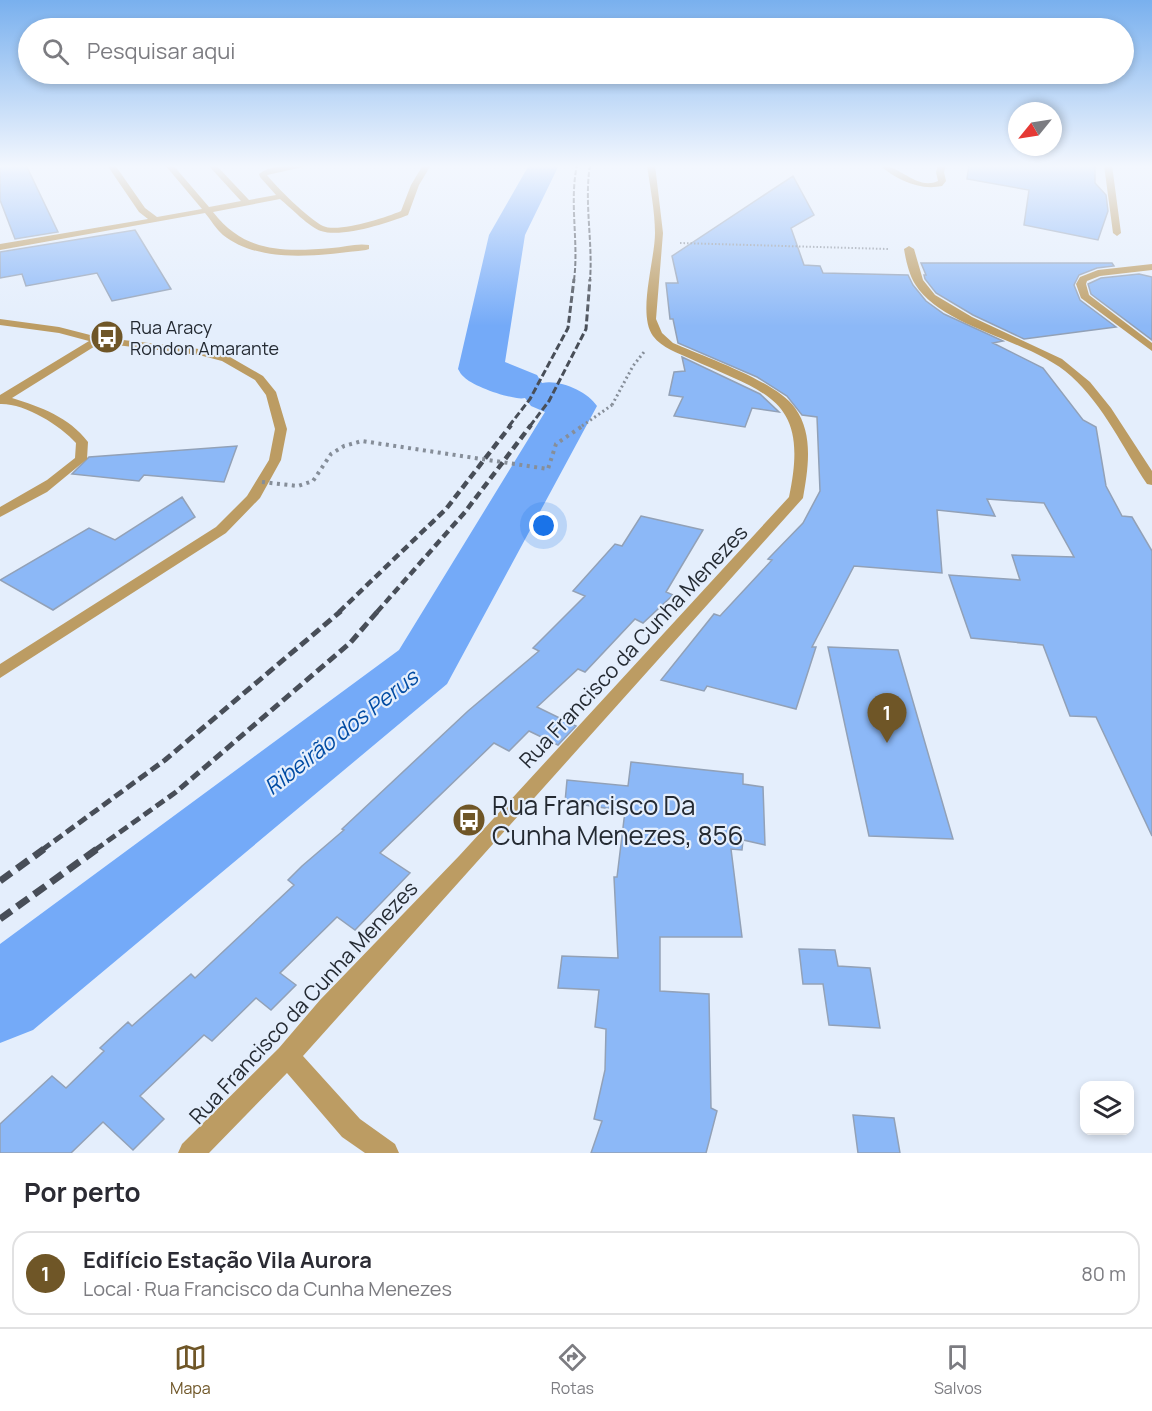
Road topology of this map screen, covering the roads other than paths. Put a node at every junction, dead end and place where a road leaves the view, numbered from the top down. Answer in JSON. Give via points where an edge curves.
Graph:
{"nodes":[{"id":1,"x":160,"y":219,"type":"edge"},
{"id":2,"x":214,"y":219,"type":"edge"},
{"id":3,"x":310,"y":219,"type":"edge"},
{"id":4,"x":391,"y":219,"type":"edge"},
{"id":5,"x":657,"y":219,"type":"edge"},
{"id":6,"x":1116,"y":219,"type":"edge"},
{"id":7,"x":154,"y":220,"type":"joint"},
{"id":8,"x":1118,"y":233,"type":"dead end"},
{"id":9,"x":0,"y":247,"type":"edge"},
{"id":10,"x":366,"y":247,"type":"dead end"},
{"id":11,"x":909,"y":249,"type":"road end"},
{"id":12,"x":1152,"y":267,"type":"edge"},
{"id":13,"x":0,"y":322,"type":"edge"},
{"id":14,"x":98,"y":340,"type":"junction"},
{"id":15,"x":1152,"y":348,"type":"edge"},
{"id":16,"x":2,"y":400,"type":"edge"},
{"id":17,"x":1152,"y":481,"type":"edge"},
{"id":18,"x":0,"y":513,"type":"edge"},
{"id":19,"x":0,"y":672,"type":"edge"},
{"id":20,"x":287,"y":1056,"type":"junction"},
{"id":21,"x":191,"y":1153,"type":"edge"},
{"id":22,"x":386,"y":1153,"type":"edge"}],
"edges":[{"from":1,"to":7,"type":"street"},
{"from":2,"to":10,"type":"street","via":[[237,241],[269,249],[326,252]]},
{"from":3,"to":4,"type":"street","via":[[322,229],[341,229]]},
{"from":5,"to":20,"type":"street","name":"Rua Francisco da Cunha Menezes","via":[[651,319],[657,334],[669,345],[766,389],[790,409],[800,434],[802,468],[796,498]]},
{"from":6,"to":8,"type":"street"},
{"from":7,"to":9,"type":"street"},
{"from":11,"to":17,"type":"street","via":[[921,286],[934,299],[1029,345],[1074,373],[1101,403]]},
{"from":12,"to":15,"type":"street","via":[[1098,273],[1083,279],[1081,284],[1084,296]]},
{"from":13,"to":14,"type":"street"},
{"from":14,"to":16,"type":"street"},
{"from":14,"to":19,"type":"street","via":[[199,352],[226,359],[259,378],[274,396],[281,429],[275,460],[253,498],[221,530]]},
{"from":16,"to":18,"type":"street","via":[[52,416],[72,429],[82,442],[81,459],[61,477]]},
{"from":20,"to":21,"type":"street","name":"Rua Francisco da Cunha Menezes"},
{"from":20,"to":22,"type":"street","via":[[351,1128]]}]}
